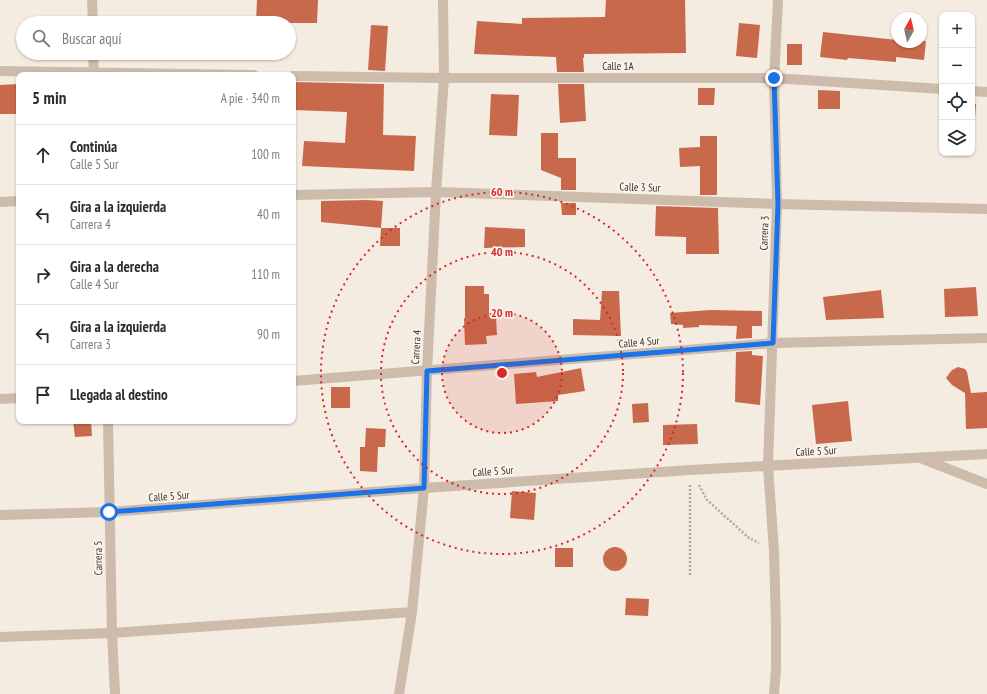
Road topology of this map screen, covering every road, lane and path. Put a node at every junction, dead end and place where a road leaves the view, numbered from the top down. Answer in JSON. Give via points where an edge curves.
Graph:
{"nodes":[{"id":1,"x":92,"y":0,"type":"edge"},
{"id":2,"x":443,"y":0,"type":"edge"},
{"id":3,"x":778,"y":0,"type":"edge"},
{"id":4,"x":93,"y":16,"type":"edge"},
{"id":5,"x":93,"y":60,"type":"edge"},
{"id":6,"x":0,"y":71,"type":"edge"},
{"id":7,"x":31,"y":72,"type":"edge"},
{"id":8,"x":94,"y":72,"type":"edge"},
{"id":9,"x":296,"y":76,"type":"edge"},
{"id":10,"x":444,"y":78,"type":"junction"},
{"id":11,"x":774,"y":78,"type":"junction"},
{"id":12,"x":939,"y":89,"type":"edge"},
{"id":13,"x":975,"y":91,"type":"edge"},
{"id":14,"x":987,"y":92,"type":"edge"},
{"id":15,"x":436,"y":192,"type":"junction"},
{"id":16,"x":296,"y":194,"type":"edge"},
{"id":17,"x":16,"y":201,"type":"edge"},
{"id":18,"x":0,"y":202,"type":"edge"},
{"id":19,"x":778,"y":204,"type":"junction"},
{"id":20,"x":987,"y":209,"type":"edge"},
{"id":21,"x":987,"y":338,"type":"edge"},
{"id":22,"x":773,"y":343,"type":"junction"},
{"id":23,"x":427,"y":371,"type":"junction"},
{"id":24,"x":296,"y":381,"type":"edge"},
{"id":25,"x":16,"y":398,"type":"edge"},
{"id":26,"x":0,"y":399,"type":"edge"},
{"id":27,"x":108,"y":424,"type":"edge"},
{"id":28,"x":987,"y":454,"type":"edge"},
{"id":29,"x":919,"y":457,"type":"junction"},
{"id":30,"x":768,"y":466,"type":"junction"},
{"id":31,"x":690,"y":470,"type":"junction"},
{"id":32,"x":987,"y":484,"type":"edge"},
{"id":33,"x":424,"y":488,"type":"junction"},
{"id":34,"x":109,"y":512,"type":"junction"},
{"id":35,"x":0,"y":516,"type":"edge"},
{"id":36,"x":774,"y":551,"type":"junction"},
{"id":37,"x":690,"y":575,"type":"dead end"},
{"id":38,"x":412,"y":612,"type":"junction"},
{"id":39,"x":112,"y":633,"type":"junction"},
{"id":40,"x":0,"y":637,"type":"edge"},
{"id":41,"x":115,"y":694,"type":"edge"},
{"id":42,"x":399,"y":694,"type":"edge"},
{"id":43,"x":774,"y":694,"type":"edge"}],
"edges":[{"from":1,"to":4,"type":"street"},
{"from":2,"to":10,"type":"street","name":"Carrera 4"},
{"from":3,"to":11,"type":"street","name":"Carrera 3"},
{"from":5,"to":8,"type":"street"},
{"from":6,"to":7,"type":"street"},
{"from":9,"to":10,"type":"street","name":"Calle 1A"},
{"from":10,"to":11,"type":"street","name":"Calle 1A"},
{"from":10,"to":15,"type":"street","name":"Carrera 4"},
{"from":11,"to":12,"type":"street","name":"Calle 1A"},
{"from":11,"to":19,"type":"street","name":"Carrera 3"},
{"from":13,"to":14,"type":"street"},
{"from":15,"to":16,"type":"street","name":"Calle 3 Sur"},
{"from":15,"to":19,"type":"street","name":"Calle 3 Sur"},
{"from":15,"to":23,"type":"street","name":"Carrera 4"},
{"from":17,"to":18,"type":"street"},
{"from":19,"to":20,"type":"street","name":"Calle 3 Sur"},
{"from":19,"to":22,"type":"street","name":"Carrera 3"},
{"from":21,"to":22,"type":"street","name":"Calle 4 Sur"},
{"from":22,"to":23,"type":"street","name":"Calle 4 Sur"},
{"from":22,"to":30,"type":"street","name":"Carrera 3"},
{"from":23,"to":24,"type":"street","name":"Calle 4 Sur"},
{"from":23,"to":33,"type":"street","name":"Carrera 4"},
{"from":25,"to":26,"type":"street"},
{"from":27,"to":34,"type":"street","name":"Carrera 5"},
{"from":28,"to":29,"type":"street","name":"Calle 5 Sur"},
{"from":29,"to":30,"type":"street","name":"Calle 5 Sur"},
{"from":29,"to":32,"type":"street"},
{"from":30,"to":31,"type":"street","name":"Calle 5 Sur"},
{"from":30,"to":36,"type":"street","name":"Carrera 3"},
{"from":31,"to":33,"type":"street","name":"Calle 5 Sur"},
{"from":31,"to":36,"type":"path","via":[[707,500],[749,538]]},
{"from":31,"to":37,"type":"path"},
{"from":33,"to":34,"type":"street","name":"Calle 5 Sur"},
{"from":33,"to":38,"type":"street","name":"Carrera 4"},
{"from":34,"to":35,"type":"street","name":"Calle 5 Sur"},
{"from":34,"to":39,"type":"street","name":"Carrera 5"},
{"from":36,"to":43,"type":"street","name":"Carrera 3"},
{"from":38,"to":39,"type":"street"},
{"from":38,"to":42,"type":"street","name":"Carrera 4"},
{"from":39,"to":40,"type":"street"},
{"from":39,"to":41,"type":"street","name":"Carrera 5"}]}
